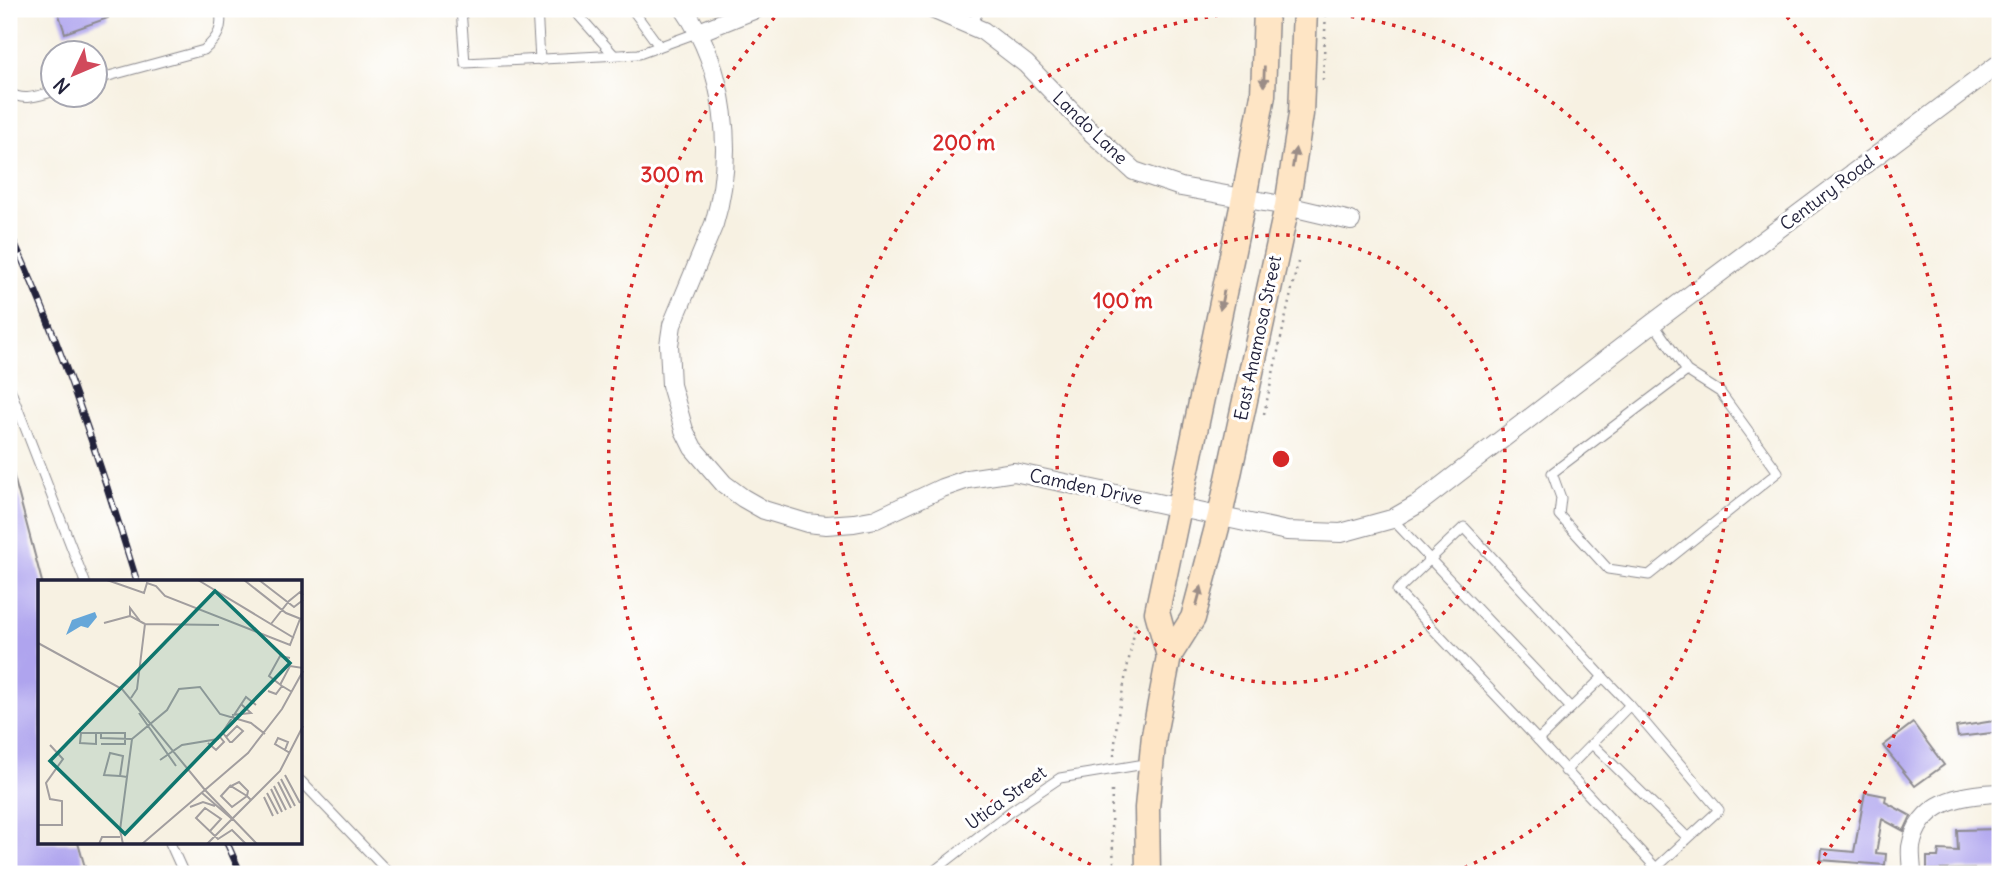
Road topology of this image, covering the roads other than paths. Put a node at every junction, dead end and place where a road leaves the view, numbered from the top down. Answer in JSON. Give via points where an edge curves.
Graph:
{"nodes":[{"id":1,"x":220,"y":9,"type":"edge"},
{"id":2,"x":461,"y":9,"type":"edge"},
{"id":3,"x":537,"y":9,"type":"edge"},
{"id":4,"x":573,"y":9,"type":"edge"},
{"id":5,"x":632,"y":9,"type":"edge"},
{"id":6,"x":684,"y":9,"type":"edge"},
{"id":7,"x":756,"y":9,"type":"edge"},
{"id":8,"x":932,"y":9,"type":"edge"},
{"id":9,"x":979,"y":9,"type":"edge"},
{"id":10,"x":1266,"y":9,"type":"edge"},
{"id":11,"x":1305,"y":9,"type":"edge"},
{"id":12,"x":972,"y":26,"type":"junction"},
{"id":13,"x":699,"y":32,"type":"junction"},
{"id":14,"x":659,"y":46,"type":"junction"},
{"id":15,"x":614,"y":55,"type":"junction"},
{"id":16,"x":540,"y":60,"type":"junction"},
{"id":17,"x":2000,"y":63,"type":"edge"},
{"id":18,"x":108,"y":76,"type":"edge"},
{"id":19,"x":9,"y":92,"type":"edge"},
{"id":20,"x":38,"y":96,"type":"edge"},
{"id":21,"x":1244,"y":198,"type":"junction"},
{"id":22,"x":1287,"y":206,"type":"junction"},
{"id":23,"x":1352,"y":221,"type":"dead end"},
{"id":24,"x":1653,"y":323,"type":"junction"},
{"id":25,"x":1687,"y":371,"type":"junction"},
{"id":26,"x":9,"y":386,"type":"edge"},
{"id":27,"x":1177,"y":507,"type":"junction"},
{"id":28,"x":1220,"y":516,"type":"junction"},
{"id":29,"x":1392,"y":519,"type":"junction"},
{"id":30,"x":1429,"y":558,"type":"junction"},
{"id":31,"x":84,"y":580,"type":"edge"},
{"id":32,"x":1169,"y":656,"type":"junction"},
{"id":33,"x":1603,"y":677,"type":"junction"},
{"id":34,"x":1630,"y":705,"type":"junction"},
{"id":35,"x":1571,"y":708,"type":"junction"},
{"id":36,"x":1538,"y":740,"type":"junction"},
{"id":37,"x":1592,"y":744,"type":"junction"},
{"id":38,"x":1151,"y":763,"type":"junction"},
{"id":39,"x":1565,"y":771,"type":"junction"},
{"id":40,"x":303,"y":783,"type":"edge"},
{"id":41,"x":2000,"y":793,"type":"edge"},
{"id":42,"x":1688,"y":838,"type":"junction"},
{"id":43,"x":170,"y":844,"type":"edge"},
{"id":44,"x":184,"y":874,"type":"edge"},
{"id":45,"x":390,"y":874,"type":"edge"},
{"id":46,"x":930,"y":874,"type":"edge"},
{"id":47,"x":1148,"y":874,"type":"edge"},
{"id":48,"x":1912,"y":874,"type":"edge"}],
"edges":[{"from":1,"to":18,"type":"lane","via":[[222,25],[216,40],[204,50]]},
{"from":2,"to":16,"type":"lane","via":[[466,63]]},
{"from":3,"to":16,"type":"lane"},
{"from":4,"to":15,"type":"lane"},
{"from":5,"to":14,"type":"lane"},
{"from":6,"to":13,"type":"street","name":"Camden Drive"},
{"from":7,"to":13,"type":"street"},
{"from":8,"to":12,"type":"street","name":"Lando Lane"},
{"from":9,"to":12,"type":"lane"},
{"from":10,"to":21,"type":"main road","name":"East Anamosa Street","one_way":true,"via":[[1263,95]]},
{"from":22,"to":11,"type":"main road","name":"East Anamosa Street","one_way":true,"via":[[1301,114]]},
{"from":12,"to":21,"type":"street","name":"Lando Lane","via":[[1026,64],[1134,171],[1181,187]]},
{"from":13,"to":14,"type":"lane"},
{"from":13,"to":27,"type":"street","name":"Camden Drive","via":[[719,96],[724,164],[719,207],[672,325],[669,363],[684,430],[724,484],[764,510],[826,525],[876,519],[968,479],[1014,472]]},
{"from":14,"to":15,"type":"lane","via":[[639,54]]},
{"from":15,"to":16,"type":"lane"},
{"from":17,"to":24,"type":"street","name":"Century Road"},
{"from":19,"to":20,"type":"lane","via":[[16,97]]},
{"from":21,"to":22,"type":"street","name":"Lando Lane"},
{"from":21,"to":27,"type":"main road","name":"East Anamosa Street","one_way":true},
{"from":22,"to":23,"type":"street","name":"Lando Lane"},
{"from":22,"to":28,"type":"main road","name":"East Anamosa Street"},
{"from":24,"to":25,"type":"lane"},
{"from":24,"to":29,"type":"street","name":"Camden Drive","via":[[1418,504]]},
{"from":25,"to":25,"type":"lane","via":[[1552,473],[1561,498],[1559,515],[1608,569],[1649,575],[1778,472],[1720,392]]},
{"from":26,"to":31,"type":"lane"},
{"from":27,"to":28,"type":"street","name":"Camden Drive"},
{"from":27,"to":32,"type":"main road","name":"East Anamosa Street","via":[[1157,612]]},
{"from":28,"to":29,"type":"street","name":"Camden Drive","via":[[1287,531],[1341,533]]},
{"from":32,"to":28,"type":"main road","name":"East Anamosa Street","one_way":true,"via":[[1193,618]]},
{"from":29,"to":30,"type":"lane"},
{"from":30,"to":33,"type":"lane","via":[[1464,527]]},
{"from":30,"to":35,"type":"lane"},
{"from":30,"to":36,"type":"lane","via":[[1396,591]]},
{"from":32,"to":38,"type":"main road","name":"East Anamosa Street"},
{"from":33,"to":34,"type":"lane"},
{"from":33,"to":35,"type":"lane"},
{"from":34,"to":37,"type":"lane"},
{"from":34,"to":42,"type":"lane","via":[[1719,810]]},
{"from":35,"to":36,"type":"lane"},
{"from":36,"to":39,"type":"lane"},
{"from":37,"to":39,"type":"lane"},
{"from":37,"to":42,"type":"lane"},
{"from":38,"to":46,"type":"lane","name":"Utica Street","via":[[1060,778]]},
{"from":38,"to":47,"type":"main road","name":"East Anamosa Street"},
{"from":39,"to":42,"type":"lane","via":[[1656,868]]},
{"from":40,"to":45,"type":"lane"},
{"from":41,"to":48,"type":"street","via":[[1956,797],[1938,806],[1922,822],[1911,847]]},
{"from":43,"to":44,"type":"lane"}]}
